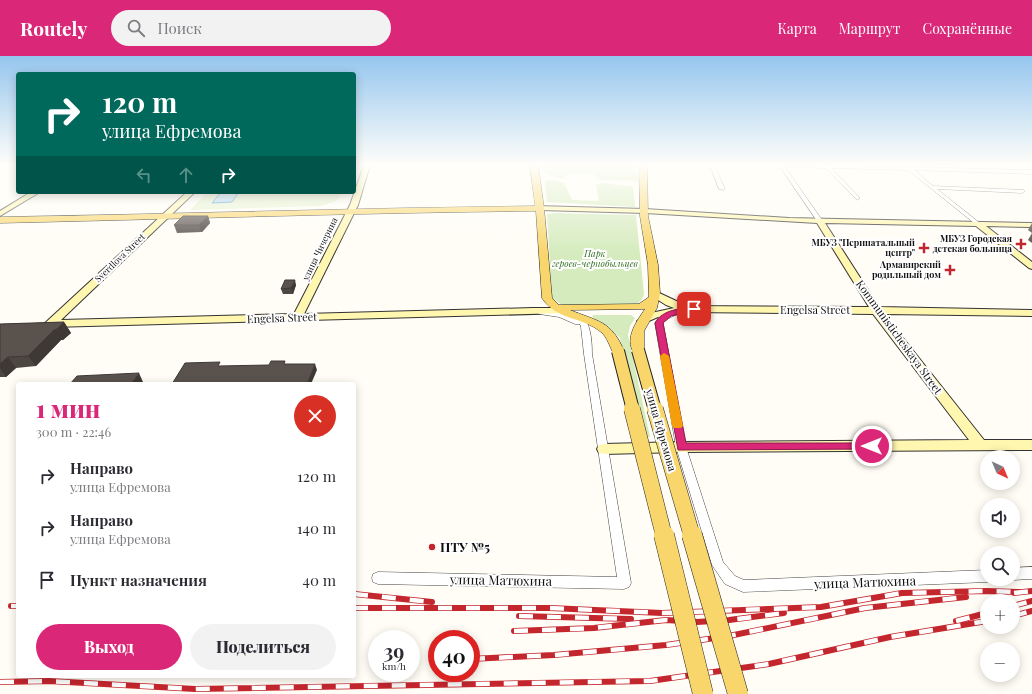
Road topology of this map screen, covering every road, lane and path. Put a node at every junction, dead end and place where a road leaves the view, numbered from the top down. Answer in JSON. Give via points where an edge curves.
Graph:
{"nodes":[{"id":1,"x":31,"y":195,"type":"edge"},
{"id":2,"x":188,"y":195,"type":"edge"},
{"id":3,"x":357,"y":195,"type":"edge"},
{"id":4,"x":538,"y":195,"type":"edge"},
{"id":5,"x":644,"y":195,"type":"edge"},
{"id":6,"x":802,"y":195,"type":"edge"},
{"id":7,"x":854,"y":195,"type":"edge"},
{"id":8,"x":941,"y":195,"type":"edge"},
{"id":9,"x":857,"y":198,"type":"dead end"},
{"id":10,"x":540,"y":208,"type":"junction"},
{"id":11,"x":350,"y":211,"type":"junction"},
{"id":12,"x":645,"y":211,"type":"junction"},
{"id":13,"x":0,"y":214,"type":"edge"},
{"id":14,"x":163,"y":217,"type":"junction"},
{"id":15,"x":0,"y":220,"type":"edge"},
{"id":16,"x":819,"y":220,"type":"junction"},
{"id":17,"x":979,"y":224,"type":"junction"},
{"id":18,"x":1032,"y":225,"type":"edge"},
{"id":19,"x":1032,"y":266,"type":"edge"},
{"id":20,"x":655,"y":295,"type":"junction"},
{"id":21,"x":548,"y":300,"type":"junction"},
{"id":22,"x":694,"y":309,"type":"junction"},
{"id":23,"x":876,"y":310,"type":"junction"},
{"id":24,"x":533,"y":311,"type":"junction"},
{"id":25,"x":570,"y":313,"type":"junction"},
{"id":26,"x":1032,"y":313,"type":"edge"},
{"id":27,"x":297,"y":318,"type":"junction"},
{"id":28,"x":642,"y":320,"type":"junction"},
{"id":29,"x":36,"y":324,"type":"edge"},
{"id":30,"x":51,"y":324,"type":"junction"},
{"id":31,"x":587,"y":345,"type":"junction"},
{"id":32,"x":1032,"y":445,"type":"edge"},
{"id":33,"x":980,"y":446,"type":"junction"},
{"id":34,"x":681,"y":447,"type":"junction"},
{"id":35,"x":604,"y":449,"type":"junction"},
{"id":36,"x":1032,"y":573,"type":"edge"},
{"id":37,"x":1020,"y":574,"type":"edge"},
{"id":38,"x":980,"y":576,"type":"edge"},
{"id":39,"x":378,"y":578,"type":"dead end"},
{"id":40,"x":624,"y":583,"type":"joint"},
{"id":41,"x":703,"y":694,"type":"edge"},
{"id":42,"x":738,"y":694,"type":"edge"}],
"edges":[{"from":1,"to":13,"type":"street"},
{"from":2,"to":14,"type":"street","name":"Sverdlova Street"},
{"from":3,"to":11,"type":"street","name":"улица Чичерина"},
{"from":4,"to":10,"type":"main road"},
{"from":5,"to":12,"type":"main road"},
{"from":6,"to":16,"type":"street","name":"Kommunisticheskaya Street"},
{"from":7,"to":9,"type":"street"},
{"from":8,"to":17,"type":"street"},
{"from":10,"to":11,"type":"main road"},
{"from":10,"to":12,"type":"street"},
{"from":10,"to":21,"type":"main road"},
{"from":11,"to":14,"type":"main road"},
{"from":11,"to":27,"type":"street","name":"улица Чичерина"},
{"from":12,"to":16,"type":"street"},
{"from":12,"to":20,"type":"main road"},
{"from":14,"to":15,"type":"main road"},
{"from":14,"to":30,"type":"street","name":"Sverdlova Street"},
{"from":16,"to":17,"type":"street"},
{"from":16,"to":23,"type":"street","name":"Kommunisticheskaya Street"},
{"from":17,"to":18,"type":"street"},
{"from":17,"to":19,"type":"street"},
{"from":20,"to":21,"type":"main road","via":[[651,302],[641,307],[569,308]]},
{"from":20,"to":22,"type":"street","via":[[670,303]]},
{"from":20,"to":28,"type":"main road","name":"улица Ефремова","via":[[650,310]]},
{"from":21,"to":24,"type":"street","via":[[544,306]]},
{"from":21,"to":25,"type":"main road","name":"улица Ефремова"},
{"from":22,"to":23,"type":"street","name":"Engelsa Street"},
{"from":22,"to":28,"type":"street","via":[[663,311]]},
{"from":22,"to":34,"type":"street","name":"улица Ефремова","via":[[668,314],[659,323]]},
{"from":23,"to":26,"type":"street","name":"Engelsa Street"},
{"from":23,"to":33,"type":"street","name":"Kommunisticheskaya Street"},
{"from":24,"to":25,"type":"street","name":"Engelsa Street"},
{"from":24,"to":27,"type":"street","name":"Engelsa Street"},
{"from":24,"to":31,"type":"street","via":[[576,320],[582,327]]},
{"from":25,"to":31,"type":"street","name":"улица Ефремова","via":[[585,325]]},
{"from":25,"to":41,"type":"main road","name":"улица Ефремова","bridge":true,"via":[[603,329],[612,337],[618,350]]},
{"from":27,"to":30,"type":"street","name":"Engelsa Street"},
{"from":28,"to":42,"type":"main road","name":"улица Ефремова","bridge":true,"via":[[636,334],[638,350]]},
{"from":29,"to":30,"type":"street","name":"Engelsa Street"},
{"from":31,"to":35,"type":"street","name":"улица Ефремова"},
{"from":32,"to":33,"type":"street"},
{"from":33,"to":34,"type":"street"},
{"from":34,"to":35,"type":"street"},
{"from":34,"to":38,"type":"street","name":"улица Матюхина","via":[[718,565],[730,580],[742,586]]},
{"from":35,"to":40,"type":"street","name":"улица Ефремова"},
{"from":36,"to":37,"type":"street"},
{"from":39,"to":40,"type":"street","name":"улица Матюхина"}]}
